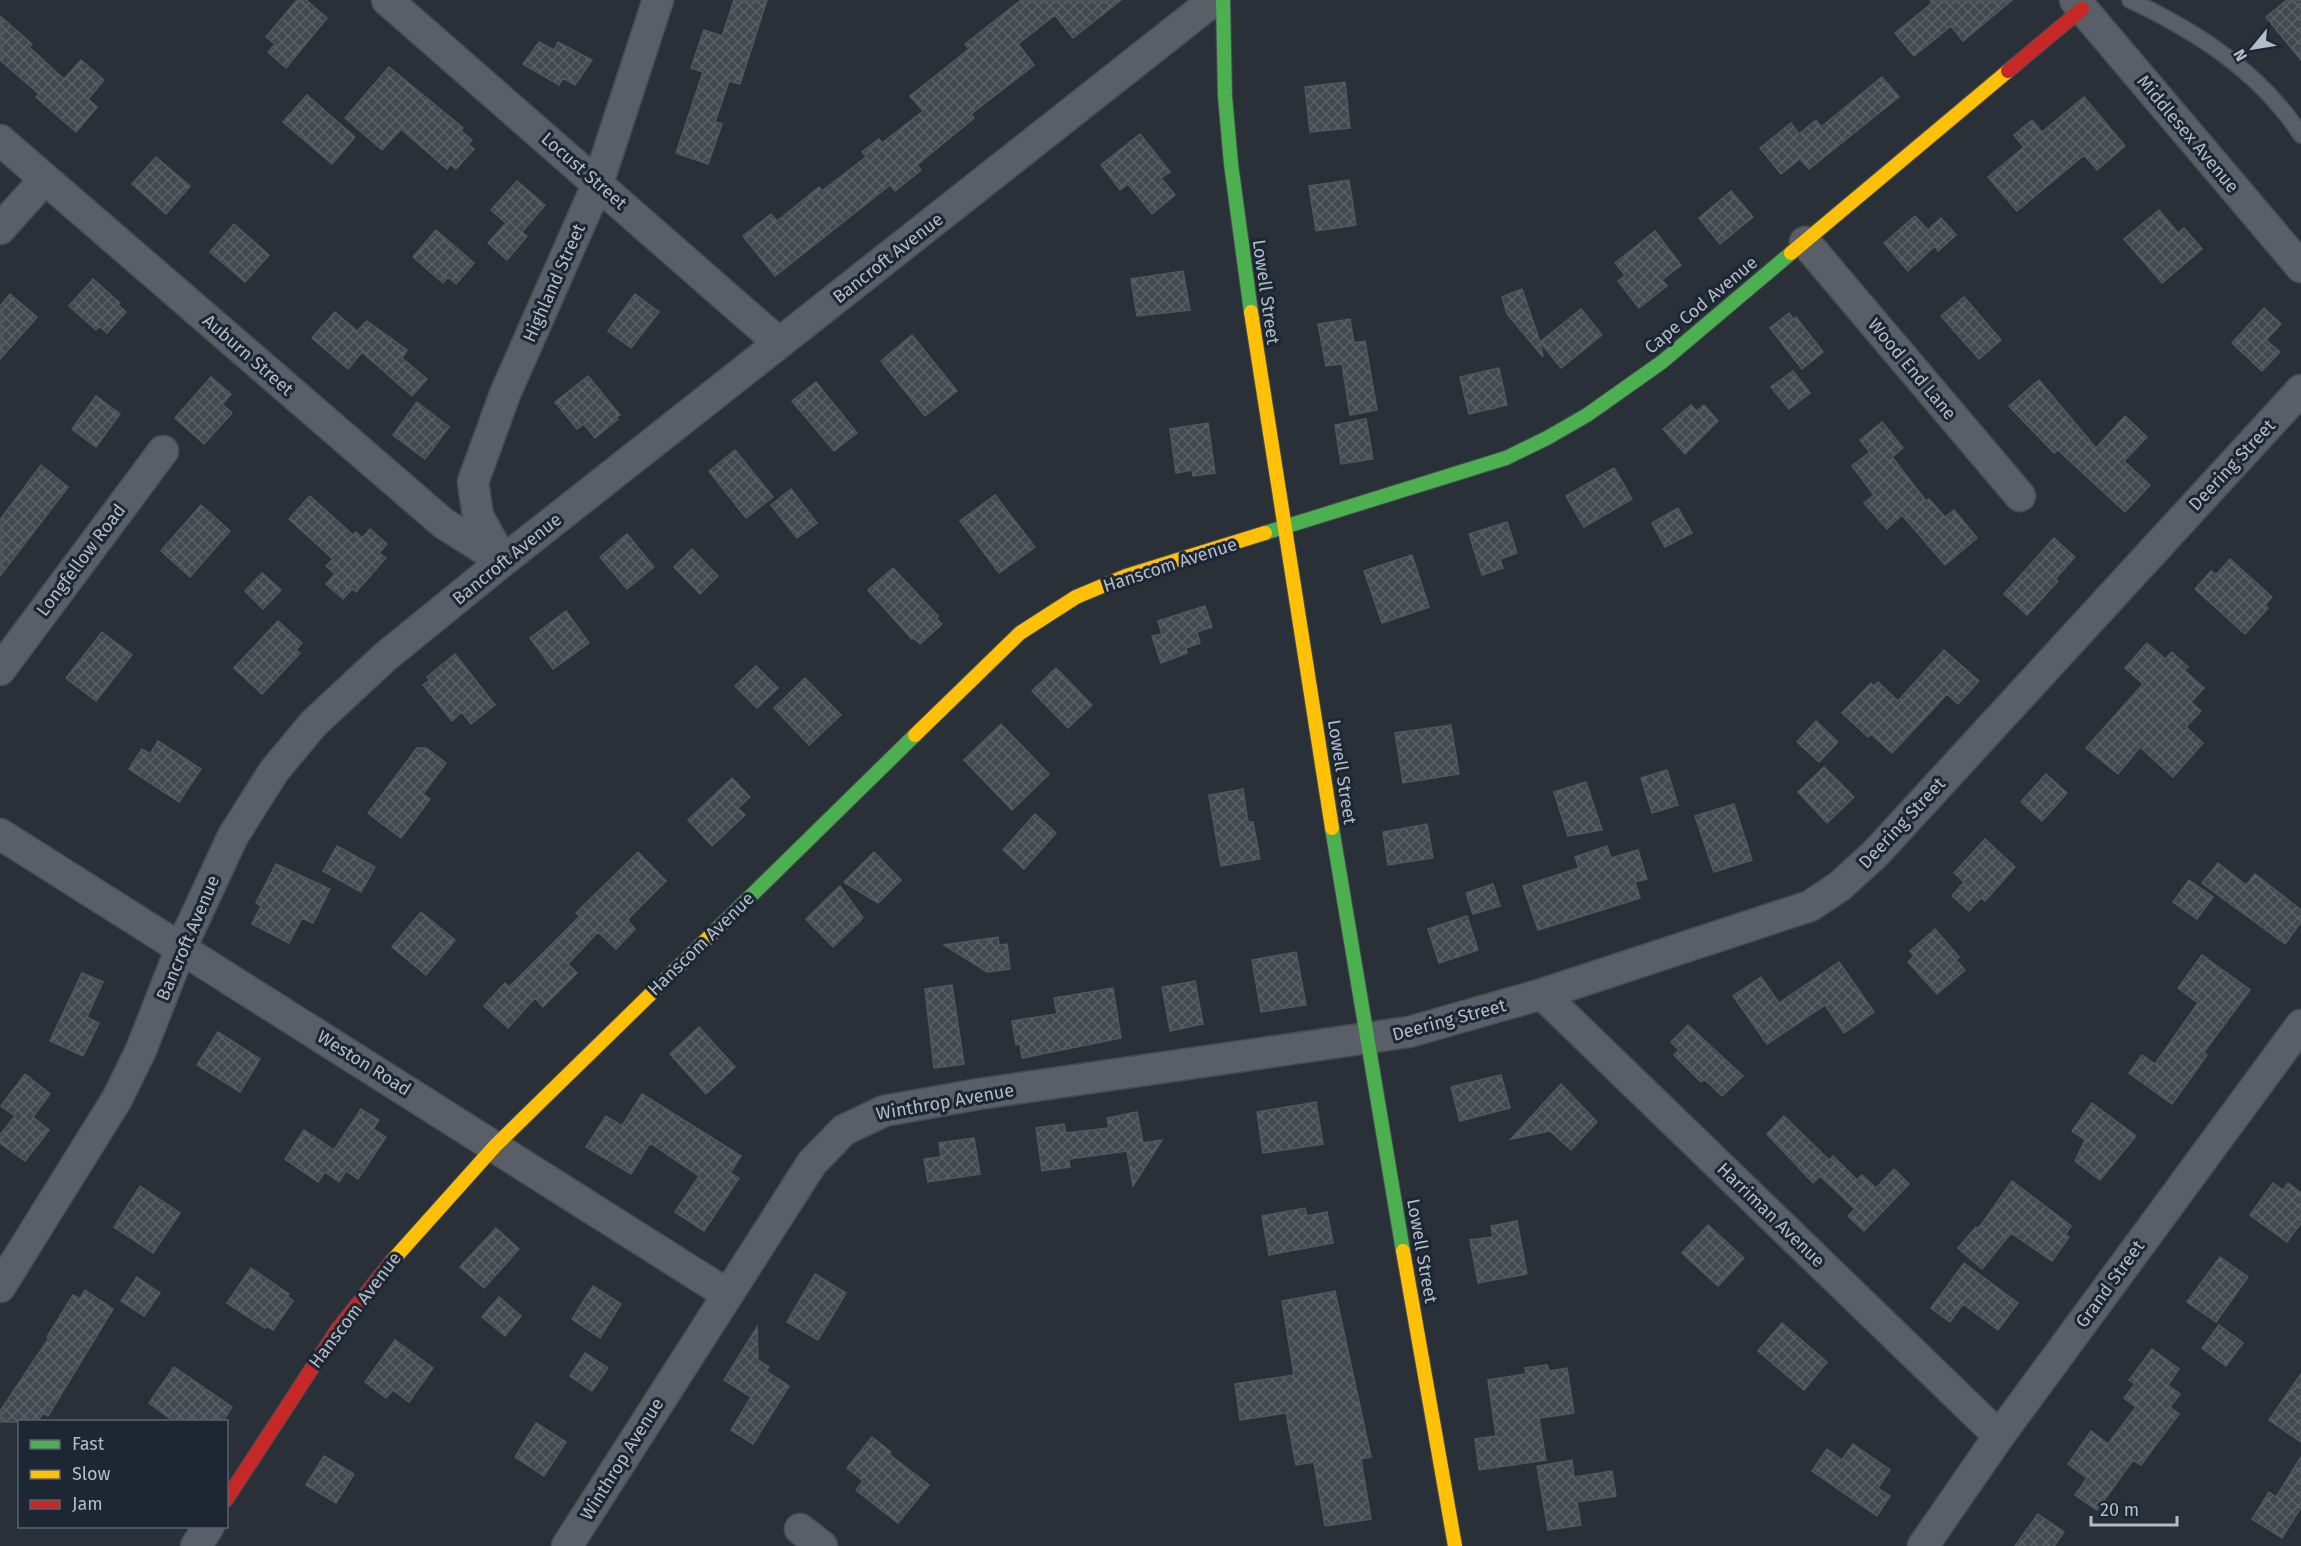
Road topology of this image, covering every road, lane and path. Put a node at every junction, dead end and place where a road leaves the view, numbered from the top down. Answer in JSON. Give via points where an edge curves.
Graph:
{"nodes":[{"id":1,"x":387,"y":0,"type":"edge"},
{"id":2,"x":658,"y":0,"type":"edge"},
{"id":3,"x":1214,"y":0,"type":"edge"},
{"id":4,"x":1223,"y":0,"type":"edge"},
{"id":5,"x":2130,"y":0,"type":"edge"},
{"id":6,"x":2086,"y":3,"type":"edge"},
{"id":7,"x":2301,"y":135,"type":"edge"},
{"id":8,"x":0,"y":140,"type":"edge"},
{"id":9,"x":45,"y":179,"type":"junction"},
{"id":10,"x":598,"y":183,"type":"junction"},
{"id":11,"x":0,"y":229,"type":"edge"},
{"id":12,"x":1805,"y":242,"type":"junction"},
{"id":13,"x":2301,"y":267,"type":"edge"},
{"id":14,"x":779,"y":344,"type":"junction"},
{"id":15,"x":2301,"y":390,"type":"edge"},
{"id":16,"x":163,"y":451,"type":"dead end"},
{"id":17,"x":2020,"y":496,"type":"dead end"},
{"id":18,"x":1285,"y":526,"type":"junction"},
{"id":19,"x":503,"y":561,"type":"junction"},
{"id":20,"x":0,"y":670,"type":"edge"},
{"id":21,"x":0,"y":834,"type":"edge"},
{"id":22,"x":182,"y":948,"type":"junction"},
{"id":23,"x":1542,"y":994,"type":"junction"},
{"id":24,"x":2301,"y":1025,"type":"edge"},
{"id":25,"x":1366,"y":1038,"type":"junction"},
{"id":26,"x":495,"y":1146,"type":"junction"},
{"id":27,"x":0,"y":1287,"type":"edge"},
{"id":28,"x":727,"y":1294,"type":"junction"},
{"id":29,"x":1999,"y":1436,"type":"junction"},
{"id":30,"x":228,"y":1497,"type":"edge"},
{"id":31,"x":208,"y":1528,"type":"edge"},
{"id":32,"x":196,"y":1546,"type":"edge"},
{"id":33,"x":567,"y":1546,"type":"edge"},
{"id":34,"x":1455,"y":1546,"type":"edge"},
{"id":35,"x":1923,"y":1546,"type":"edge"}],
"edges":[{"from":1,"to":10,"type":"street","name":"Locust Street"},
{"from":2,"to":10,"type":"street","name":"Highland Street"},
{"from":3,"to":14,"type":"street","name":"Bancroft Avenue"},
{"from":4,"to":18,"type":"street","name":"Lowell Street","via":[[1224,96],[1232,174]]},
{"from":5,"to":7,"type":"lane","via":[[2167,17],[2240,67],[2277,103]]},
{"from":6,"to":12,"type":"street","name":"Cape Cod Avenue"},
{"from":6,"to":13,"type":"street","name":"Middlesex Avenue"},
{"from":8,"to":9,"type":"street","name":"Auburn Street"},
{"from":9,"to":11,"type":"street"},
{"from":9,"to":19,"type":"street","name":"Auburn Street","via":[[443,523]]},
{"from":10,"to":14,"type":"street","name":"Locust Street"},
{"from":10,"to":19,"type":"street","name":"Highland Street","via":[[505,394],[473,482],[478,516]]},
{"from":12,"to":17,"type":"street","name":"Wood End Lane"},
{"from":12,"to":18,"type":"street","name":"Cape Cod Avenue","via":[[1625,390],[1560,433],[1506,458]]},
{"from":14,"to":19,"type":"street","name":"Bancroft Avenue"},
{"from":15,"to":23,"type":"street","name":"Deering Street","via":[[1876,853],[1831,894],[1796,912]]},
{"from":16,"to":20,"type":"street","name":"Longfellow Road"},
{"from":18,"to":25,"type":"street","name":"Lowell Street"},
{"from":18,"to":26,"type":"street","name":"Hanscom Avenue","via":[[1102,585],[1058,607],[1020,633]]},
{"from":19,"to":22,"type":"street","name":"Bancroft Avenue","via":[[385,657],[293,747],[233,836]]},
{"from":21,"to":22,"type":"street","name":"Weston Road"},
{"from":22,"to":26,"type":"street","name":"Weston Road"},
{"from":22,"to":27,"type":"street","name":"Bancroft Avenue","via":[[117,1099]]},
{"from":23,"to":25,"type":"street","name":"Deering Street","via":[[1409,1032]]},
{"from":23,"to":29,"type":"street","name":"Harriman Avenue"},
{"from":24,"to":29,"type":"street","name":"Grand Street"},
{"from":25,"to":28,"type":"street","name":"Winthrop Avenue","via":[[979,1094],[868,1116],[844,1130],[812,1163]]},
{"from":25,"to":34,"type":"street","name":"Lowell Street"},
{"from":26,"to":28,"type":"street","name":"Weston Road"},
{"from":26,"to":30,"type":"street","name":"Hanscom Avenue","via":[[374,1280]]},
{"from":28,"to":33,"type":"street","name":"Winthrop Avenue"},
{"from":29,"to":35,"type":"street","name":"Grand Street"},
{"from":31,"to":32,"type":"street"}]}
